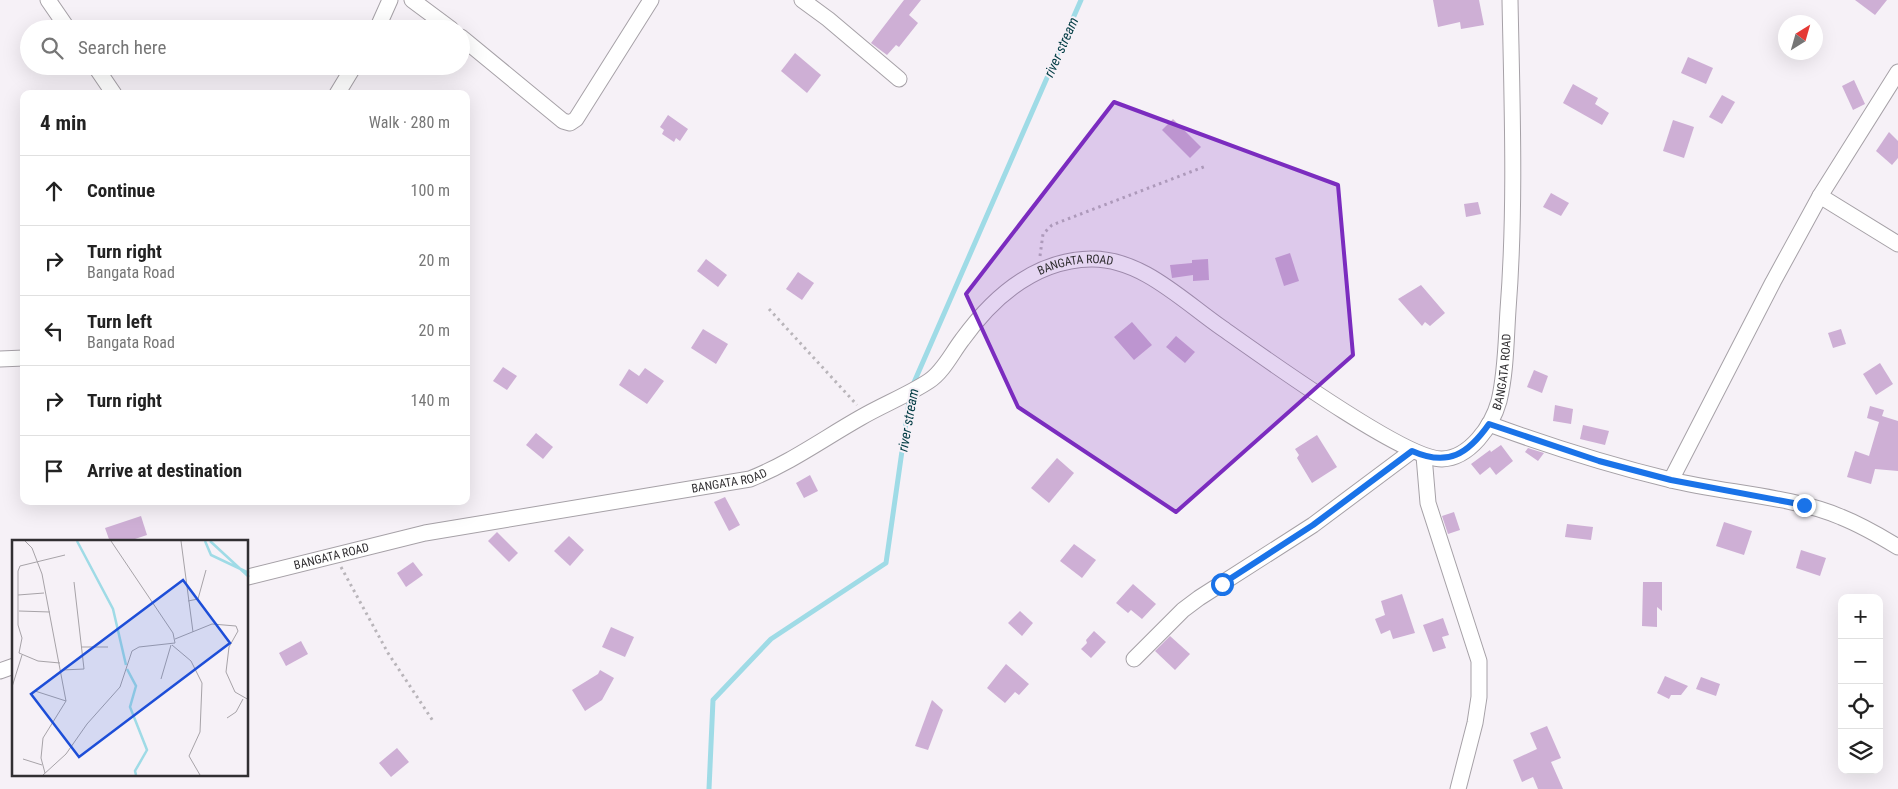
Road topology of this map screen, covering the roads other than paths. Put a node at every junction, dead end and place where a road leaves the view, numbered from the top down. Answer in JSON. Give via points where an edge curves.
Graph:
{"nodes":[{"id":1,"x":48,"y":0,"type":"edge"},
{"id":2,"x":390,"y":0,"type":"edge"},
{"id":3,"x":412,"y":0,"type":"edge"},
{"id":4,"x":651,"y":0,"type":"edge"},
{"id":5,"x":802,"y":0,"type":"edge"},
{"id":6,"x":1510,"y":0,"type":"edge"},
{"id":7,"x":62,"y":20,"type":"edge"},
{"id":8,"x":381,"y":20,"type":"edge"},
{"id":9,"x":439,"y":20,"type":"edge"},
{"id":10,"x":470,"y":44,"type":"edge"},
{"id":11,"x":1898,"y":72,"type":"edge"},
{"id":12,"x":101,"y":75,"type":"edge"},
{"id":13,"x":349,"y":75,"type":"edge"},
{"id":14,"x":899,"y":79,"type":"dead end"},
{"id":15,"x":111,"y":90,"type":"edge"},
{"id":16,"x":339,"y":90,"type":"edge"},
{"id":17,"x":1820,"y":196,"type":"junction"},
{"id":18,"x":1898,"y":244,"type":"edge"},
{"id":19,"x":20,"y":358,"type":"edge"},
{"id":20,"x":0,"y":359,"type":"edge"},
{"id":21,"x":1489,"y":424,"type":"junction"},
{"id":22,"x":1418,"y":453,"type":"junction"},
{"id":23,"x":1671,"y":480,"type":"junction"},
{"id":24,"x":1898,"y":547,"type":"edge"},
{"id":25,"x":249,"y":577,"type":"edge"},
{"id":26,"x":1134,"y":660,"type":"dead end"},
{"id":27,"x":12,"y":667,"type":"edge"},
{"id":28,"x":0,"y":671,"type":"edge"},
{"id":29,"x":1458,"y":789,"type":"edge"}],
"edges":[{"from":1,"to":7,"type":"street"},
{"from":2,"to":8,"type":"street"},
{"from":3,"to":9,"type":"street"},
{"from":4,"to":10,"type":"street","via":[[570,123],[563,121]]},
{"from":5,"to":14,"type":"street"},
{"from":6,"to":21,"type":"street","name":"BANGATA ROAD","via":[[1512,261],[1504,366],[1498,402]]},
{"from":11,"to":17,"type":"street"},
{"from":12,"to":15,"type":"street"},
{"from":13,"to":16,"type":"street"},
{"from":17,"to":18,"type":"street"},
{"from":17,"to":23,"type":"street"},
{"from":19,"to":20,"type":"street"},
{"from":21,"to":22,"type":"street","name":"BANGATA ROAD","via":[[1462,452],[1440,459]]},
{"from":21,"to":23,"type":"street"},
{"from":22,"to":25,"type":"street","name":"BANGATA ROAD","via":[[1390,439],[1261,356],[1141,271],[1116,261],[1063,262],[1040,269],[999,297],[934,377],[800,455],[750,479],[466,525]]},
{"from":22,"to":26,"type":"street","via":[[1199,598]]},
{"from":22,"to":29,"type":"street","via":[[1428,503],[1479,661],[1475,723]]},
{"from":23,"to":24,"type":"street","via":[[1804,505],[1840,516]]},
{"from":27,"to":28,"type":"street"}]}
